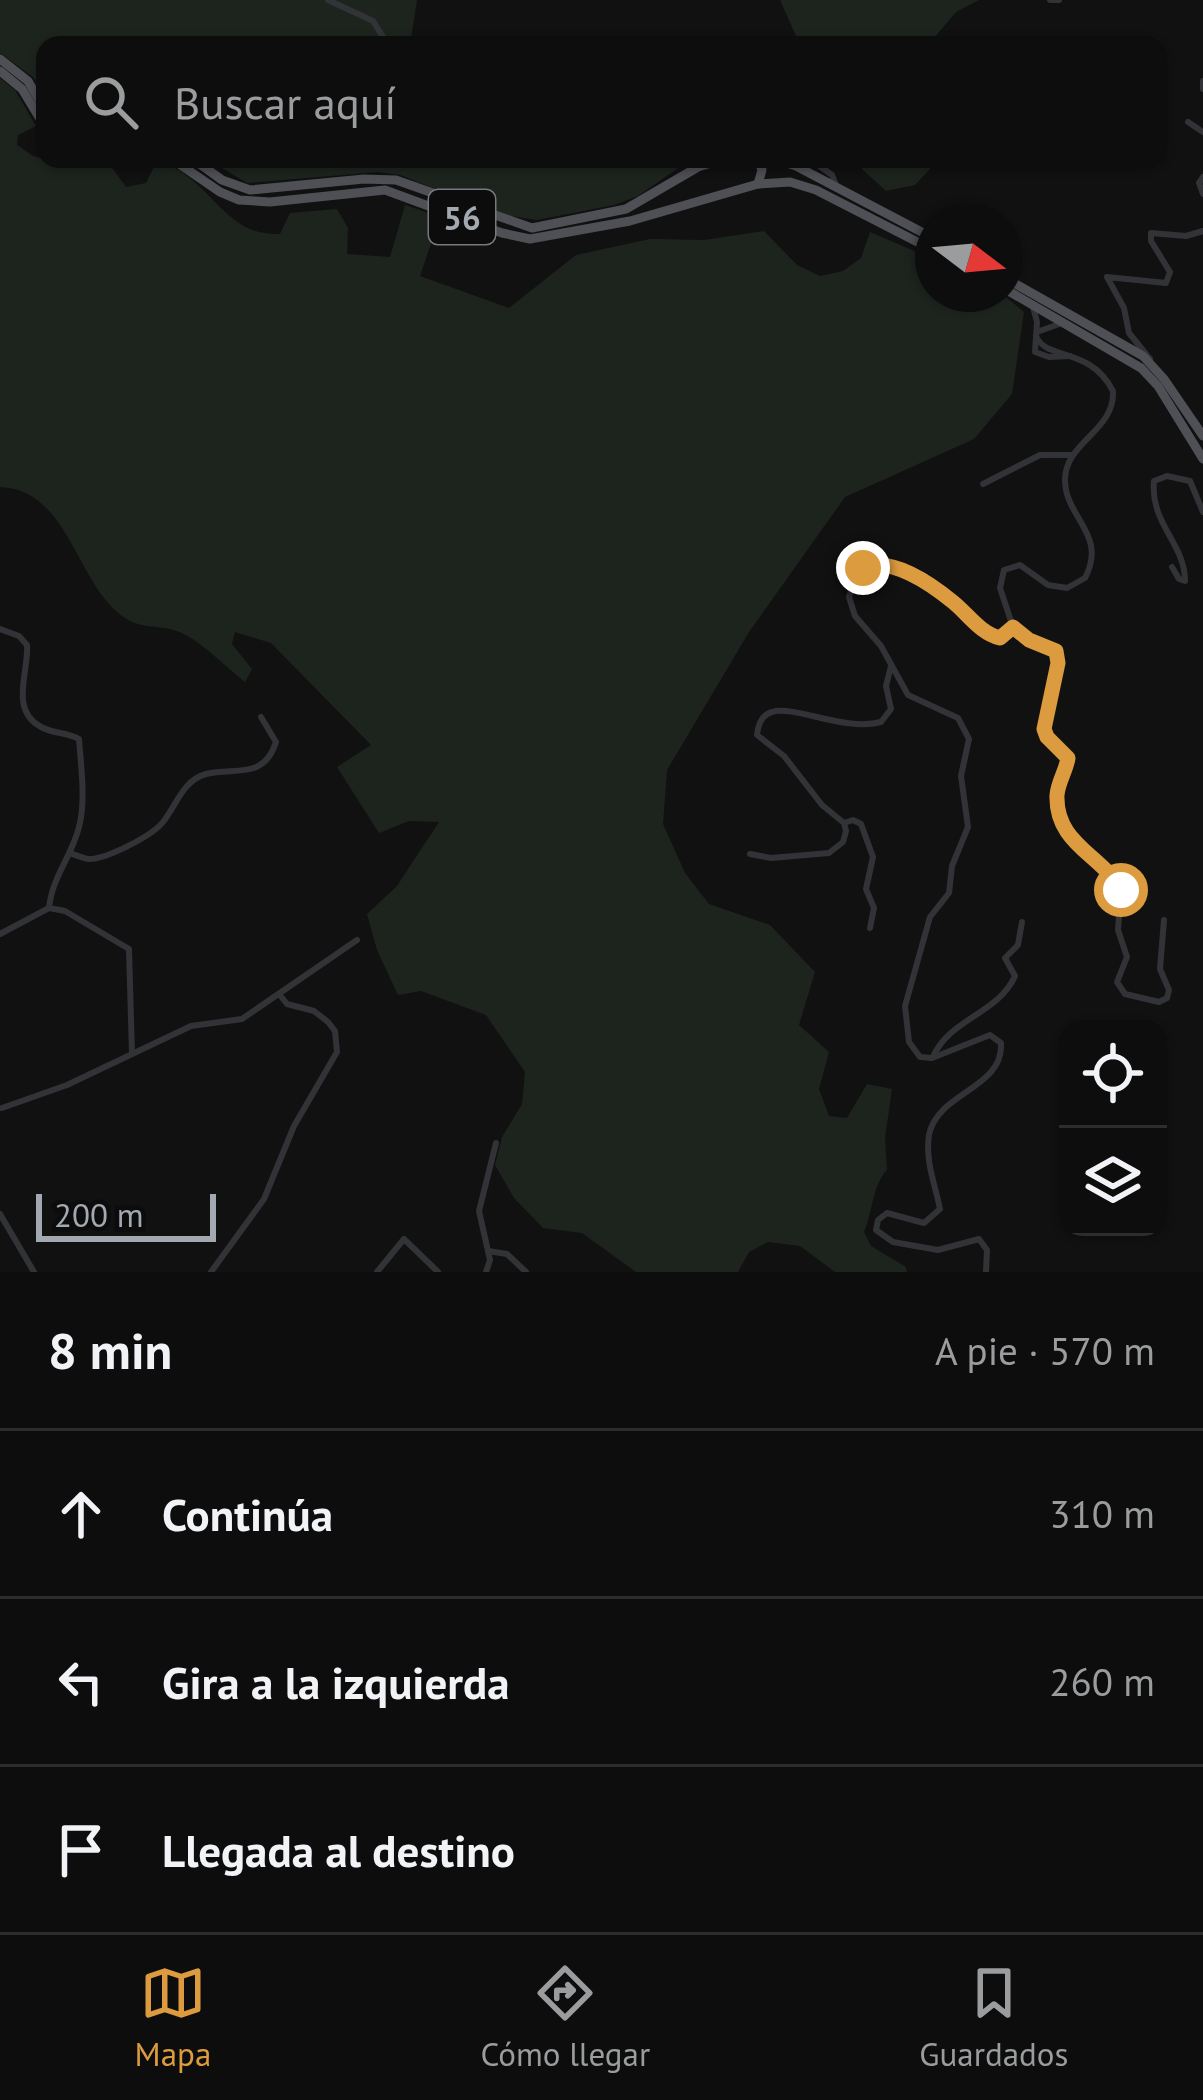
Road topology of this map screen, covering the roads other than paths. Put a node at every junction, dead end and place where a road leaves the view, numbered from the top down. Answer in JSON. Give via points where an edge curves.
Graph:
{"nodes":[{"id":1,"x":328,"y":0,"type":"edge"},
{"id":2,"x":1050,"y":0,"type":"edge"},
{"id":3,"x":1059,"y":0,"type":"edge"},
{"id":4,"x":382,"y":36,"type":"edge"},
{"id":5,"x":0,"y":59,"type":"edge"},
{"id":6,"x":0,"y":70,"type":"edge"},
{"id":7,"x":36,"y":96,"type":"edge"},
{"id":8,"x":36,"y":112,"type":"edge"},
{"id":9,"x":1188,"y":122,"type":"dead end"},
{"id":10,"x":1203,"y":131,"type":"edge"},
{"id":11,"x":185,"y":168,"type":"edge"},
{"id":12,"x":205,"y":168,"type":"edge"},
{"id":13,"x":704,"y":168,"type":"edge"},
{"id":14,"x":761,"y":168,"type":"edge"},
{"id":15,"x":799,"y":168,"type":"edge"},
{"id":16,"x":822,"y":168,"type":"edge"},
{"id":17,"x":1203,"y":177,"type":"edge"},
{"id":18,"x":681,"y":178,"type":"junction"},
{"id":19,"x":758,"y":184,"type":"junction"},
{"id":20,"x":839,"y":191,"type":"junction"},
{"id":21,"x":1203,"y":194,"type":"edge"},
{"id":22,"x":688,"y":204,"type":"junction"},
{"id":23,"x":915,"y":229,"type":"edge"},
{"id":24,"x":1203,"y":231,"type":"edge"},
{"id":25,"x":915,"y":241,"type":"edge"},
{"id":26,"x":1023,"y":289,"type":"edge"},
{"id":27,"x":1023,"y":300,"type":"edge"},
{"id":28,"x":1032,"y":305,"type":"junction"},
{"id":29,"x":1064,"y":323,"type":"junction"},
{"id":30,"x":1036,"y":334,"type":"junction"},
{"id":31,"x":1150,"y":363,"type":"junction"},
{"id":32,"x":1203,"y":436,"type":"edge"},
{"id":33,"x":1072,"y":455,"type":"junction"},
{"id":34,"x":1203,"y":459,"type":"edge"},
{"id":35,"x":983,"y":484,"type":"dead end"},
{"id":36,"x":1203,"y":512,"type":"edge"},
{"id":37,"x":1172,"y":567,"type":"dead end"},
{"id":38,"x":1013,"y":627,"type":"junction"},
{"id":39,"x":0,"y":629,"type":"edge"},
{"id":40,"x":891,"y":666,"type":"junction"},
{"id":41,"x":261,"y":717,"type":"dead end"},
{"id":42,"x":844,"y":823,"type":"junction"},
{"id":43,"x":70,"y":853,"type":"junction"},
{"id":44,"x":750,"y":854,"type":"dead end"},
{"id":45,"x":49,"y":908,"type":"junction"},
{"id":46,"x":1164,"y":920,"type":"dead end"},
{"id":47,"x":1022,"y":922,"type":"dead end"},
{"id":48,"x":870,"y":928,"type":"dead end"},
{"id":49,"x":0,"y":934,"type":"edge"},
{"id":50,"x":357,"y":940,"type":"dead end"},
{"id":51,"x":279,"y":994,"type":"junction"},
{"id":52,"x":132,"y":1054,"type":"junction"},
{"id":53,"x":932,"y":1058,"type":"junction"},
{"id":54,"x":2,"y":1108,"type":"edge"},
{"id":55,"x":496,"y":1144,"type":"dead end"},
{"id":56,"x":0,"y":1214,"type":"edge"},
{"id":57,"x":488,"y":1251,"type":"junction"},
{"id":58,"x":34,"y":1272,"type":"edge"},
{"id":59,"x":211,"y":1272,"type":"edge"},
{"id":60,"x":377,"y":1272,"type":"edge"},
{"id":61,"x":438,"y":1272,"type":"edge"},
{"id":62,"x":486,"y":1272,"type":"edge"},
{"id":63,"x":526,"y":1272,"type":"edge"},
{"id":64,"x":986,"y":1272,"type":"edge"}],
"edges":[{"from":1,"to":4,"type":"street","via":[[373,21]]},
{"from":2,"to":3,"type":"street"},
{"from":5,"to":7,"type":"main road"},
{"from":6,"to":8,"type":"main road"},
{"from":9,"to":10,"type":"street"},
{"from":11,"to":22,"type":"main road","number":"56","via":[[239,200],[385,190],[530,239]]},
{"from":12,"to":18,"type":"main road","number":"56","via":[[250,190],[396,180],[532,228],[626,209]]},
{"from":13,"to":18,"type":"main road","number":"56"},
{"from":14,"to":19,"type":"main road"},
{"from":15,"to":20,"type":"main road"},
{"from":16,"to":20,"type":"street"},
{"from":17,"to":21,"type":"street"},
{"from":18,"to":22,"type":"main road","via":[[677,193]]},
{"from":19,"to":22,"type":"main road","number":"56"},
{"from":19,"to":25,"type":"main road","number":"56","via":[[806,185]]},
{"from":20,"to":23,"type":"main road"},
{"from":24,"to":31,"type":"street","via":[[1150,233],[1170,272],[1166,283],[1106,280]]},
{"from":26,"to":31,"type":"main road"},
{"from":27,"to":28,"type":"main road"},
{"from":28,"to":29,"type":"main road"},
{"from":28,"to":30,"type":"street"},
{"from":29,"to":30,"type":"street"},
{"from":29,"to":34,"type":"main road","via":[[1151,377]]},
{"from":30,"to":33,"type":"street","via":[[1037,354],[1074,356],[1104,376],[1113,398],[1106,420]]},
{"from":31,"to":32,"type":"main road"},
{"from":33,"to":35,"type":"street","via":[[1040,455]]},
{"from":33,"to":38,"type":"street","via":[[1066,489],[1088,533],[1091,565],[1067,588],[1020,565],[1004,570],[1000,588]]},
{"from":36,"to":37,"type":"street","via":[[1190,482],[1154,482],[1185,581]]},
{"from":38,"to":40,"type":"street","via":[[1000,638],[988,635],[950,599],[891,565],[872,564],[854,579],[851,606]]},
{"from":38,"to":46,"type":"street","via":[[1058,656],[1044,729],[1068,758],[1059,810],[1067,833],[1121,890],[1124,994],[1167,998]]},
{"from":39,"to":43,"type":"street","via":[[27,645],[22,696],[29,716],[79,739],[81,819]]},
{"from":40,"to":42,"type":"street","via":[[890,709],[881,722],[840,724],[778,711],[758,724],[761,741]]},
{"from":40,"to":53,"type":"street","via":[[908,695],[958,718],[970,747],[961,776],[968,827],[905,1006],[913,1049]]},
{"from":41,"to":43,"type":"street","via":[[277,742],[256,769],[197,778],[150,835],[92,860]]},
{"from":42,"to":44,"type":"street","via":[[843,842],[829,853]]},
{"from":42,"to":48,"type":"street","via":[[861,824],[873,857]]},
{"from":43,"to":45,"type":"street","via":[[52,883]]},
{"from":45,"to":49,"type":"street"},
{"from":45,"to":52,"type":"street","via":[[128,949]]},
{"from":47,"to":53,"type":"street","via":[[1006,958],[1015,976],[1007,992],[943,1038]]},
{"from":50,"to":51,"type":"street"},
{"from":51,"to":52,"type":"street","via":[[242,1018],[191,1026]]},
{"from":51,"to":59,"type":"street","via":[[328,1022],[337,1052],[264,1199]]},
{"from":52,"to":54,"type":"street"},
{"from":53,"to":64,"type":"street","via":[[990,1035],[1001,1042],[998,1065],[950,1103],[929,1132],[935,1217],[925,1223],[883,1214],[876,1230],[892,1242],[938,1250],[980,1239]]},
{"from":55,"to":57,"type":"street","via":[[479,1210]]},
{"from":56,"to":58,"type":"street"},
{"from":57,"to":62,"type":"street"},
{"from":57,"to":63,"type":"street","via":[[506,1254]]},
{"from":60,"to":61,"type":"street","via":[[404,1239]]}]}
